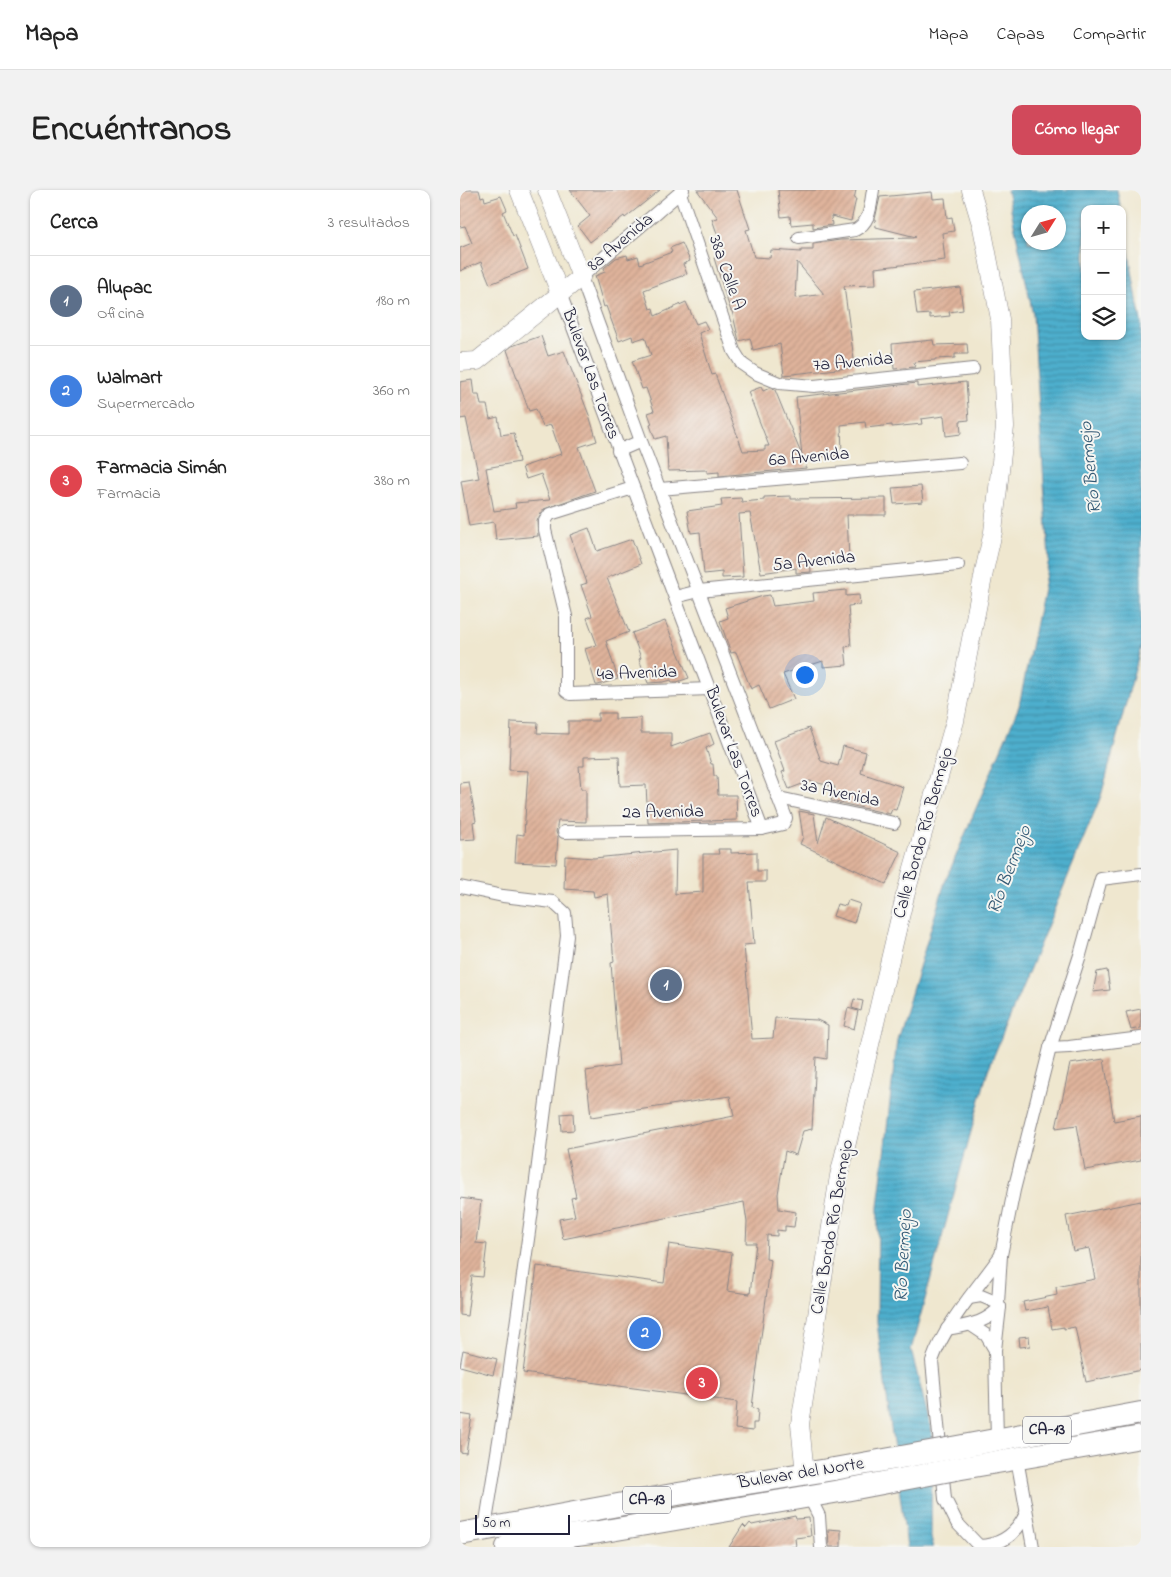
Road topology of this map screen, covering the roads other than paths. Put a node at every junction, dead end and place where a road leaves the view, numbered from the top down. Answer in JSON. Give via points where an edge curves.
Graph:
{"nodes":[{"id":1,"x":519,"y":190,"type":"edge"},
{"id":2,"x":547,"y":190,"type":"edge"},
{"id":3,"x":873,"y":190,"type":"edge"},
{"id":4,"x":972,"y":190,"type":"edge"},
{"id":5,"x":682,"y":191,"type":"edge"},
{"id":6,"x":799,"y":238,"type":"dead end"},
{"id":7,"x":581,"y":277,"type":"junction"},
{"id":8,"x":560,"y":293,"type":"junction"},
{"id":9,"x":460,"y":362,"type":"edge"},
{"id":10,"x":742,"y":364,"type":"joint"},
{"id":11,"x":973,"y":368,"type":"dead end"},
{"id":12,"x":641,"y":441,"type":"junction"},
{"id":13,"x":618,"y":451,"type":"junction"},
{"id":14,"x":960,"y":463,"type":"dead end"},
{"id":15,"x":632,"y":488,"type":"junction"},
{"id":16,"x":660,"y":489,"type":"junction"},
{"id":17,"x":958,"y":565,"type":"dead end"},
{"id":18,"x":699,"y":591,"type":"junction"},
{"id":19,"x":675,"y":597,"type":"junction"},
{"id":20,"x":710,"y":689,"type":"junction"},
{"id":21,"x":778,"y":798,"type":"junction"},
{"id":22,"x":894,"y":823,"type":"dead end"},
{"id":23,"x":762,"y":829,"type":"junction"},
{"id":24,"x":564,"y":832,"type":"dead end"},
{"id":25,"x":1141,"y":874,"type":"edge"},
{"id":26,"x":460,"y":887,"type":"edge"},
{"id":27,"x":1141,"y":1038,"type":"edge"},
{"id":28,"x":1050,"y":1048,"type":"junction"},
{"id":29,"x":1001,"y":1255,"type":"junction"},
{"id":30,"x":970,"y":1298,"type":"junction"},
{"id":31,"x":999,"y":1305,"type":"junction"},
{"id":32,"x":971,"y":1325,"type":"junction"},
{"id":33,"x":947,"y":1329,"type":"junction"},
{"id":34,"x":995,"y":1350,"type":"junction"},
{"id":35,"x":1141,"y":1413,"type":"edge"},
{"id":36,"x":1141,"y":1437,"type":"edge"},
{"id":37,"x":997,"y":1440,"type":"junction"},
{"id":38,"x":954,"y":1458,"type":"junction"},
{"id":39,"x":1018,"y":1459,"type":"junction"},
{"id":40,"x":805,"y":1474,"type":"junction"},
{"id":41,"x":809,"y":1496,"type":"junction"},
{"id":42,"x":1026,"y":1513,"type":"junction"},
{"id":43,"x":485,"y":1528,"type":"junction"},
{"id":44,"x":460,"y":1534,"type":"edge"},
{"id":45,"x":979,"y":1546,"type":"edge"},
{"id":46,"x":507,"y":1547,"type":"edge"},
{"id":47,"x":820,"y":1547,"type":"edge"},
{"id":48,"x":1033,"y":1547,"type":"edge"}],
"edges":[{"from":1,"to":8,"type":"main road","name":"Bulevar Las Torres"},
{"from":2,"to":7,"type":"main road","name":"Bulevar Las Torres"},
{"from":3,"to":6,"type":"street","via":[[867,221],[860,228]]},
{"from":4,"to":40,"type":"main road","name":"Calle Bordo Río Bermejo","via":[[1000,319],[1005,427],[994,532],[955,721],[905,896],[839,1176],[800,1424]]},
{"from":5,"to":7,"type":"street","name":"8a Avenida"},
{"from":5,"to":10,"type":"street","name":"38a Calle A","via":[[734,351]]},
{"from":7,"to":8,"type":"main road"},
{"from":7,"to":12,"type":"street","name":"Bulevar Las Torres"},
{"from":8,"to":9,"type":"main road","via":[[477,361]]},
{"from":8,"to":13,"type":"street","name":"Bulevar Las Torres"},
{"from":10,"to":11,"type":"street","name":"7a Avenida","via":[[779,383],[814,386]]},
{"from":12,"to":13,"type":"street"},
{"from":12,"to":16,"type":"street","name":"Bulevar Las Torres"},
{"from":13,"to":15,"type":"street","name":"Bulevar Las Torres"},
{"from":14,"to":16,"type":"street","name":"6a Avenida"},
{"from":15,"to":19,"type":"street","name":"Bulevar Las Torres"},
{"from":15,"to":20,"type":"street","name":"4a Avenida","via":[[550,514],[545,521],[566,616],[566,691],[570,694]]},
{"from":16,"to":18,"type":"street","name":"Bulevar Las Torres"},
{"from":17,"to":18,"type":"street","name":"5a Avenida"},
{"from":18,"to":19,"type":"street","name":"5a Avenida"},
{"from":18,"to":21,"type":"street","name":"Bulevar Las Torres"},
{"from":19,"to":20,"type":"street","name":"Bulevar Las Torres"},
{"from":20,"to":23,"type":"street","name":"Bulevar Las Torres"},
{"from":21,"to":22,"type":"street","name":"3a Avenida"},
{"from":21,"to":23,"type":"street","name":"Bulevar Las Torres","via":[[786,818],[783,824]]},
{"from":23,"to":24,"type":"street","name":"2a Avenida"},
{"from":25,"to":28,"type":"street","via":[[1101,879]]},
{"from":26,"to":43,"type":"street","via":[[553,902],[565,913],[568,936],[506,1397]]},
{"from":27,"to":28,"type":"street"},
{"from":28,"to":29,"type":"street"},
{"from":29,"to":30,"type":"street"},
{"from":29,"to":31,"type":"street"},
{"from":30,"to":31,"type":"street","via":[[981,1296]]},
{"from":30,"to":33,"type":"street"},
{"from":31,"to":32,"type":"street","via":[[987,1319]]},
{"from":31,"to":34,"type":"street"},
{"from":32,"to":33,"type":"street"},
{"from":32,"to":34,"type":"street","via":[[986,1335]]},
{"from":33,"to":45,"type":"street","via":[[932,1361],[946,1499],[957,1523]]},
{"from":34,"to":37,"type":"street"},
{"from":35,"to":37,"type":"highway","name":"Bulevar del Norte","number":"CA-13"},
{"from":36,"to":39,"type":"highway","name":"Bulevar del Norte","number":"CA-13"},
{"from":37,"to":38,"type":"highway","name":"Bulevar del Norte","number":"CA-13"},
{"from":38,"to":39,"type":"highway","name":"Bulevar del Norte","number":"CA-13"},
{"from":38,"to":40,"type":"highway","name":"Bulevar del Norte","number":"CA-13","bridge":true},
{"from":38,"to":41,"type":"highway","name":"Bulevar del Norte","number":"CA-13","bridge":true,"via":[[840,1491]]},
{"from":39,"to":42,"type":"street"},
{"from":40,"to":43,"type":"highway","name":"Bulevar del Norte","number":"CA-13"},
{"from":41,"to":46,"type":"highway","name":"Bulevar del Norte","number":"CA-13"},
{"from":41,"to":47,"type":"street","via":[[819,1516]]},
{"from":42,"to":45,"type":"street","via":[[1022,1523],[1008,1538]]},
{"from":42,"to":48,"type":"street"},
{"from":43,"to":44,"type":"highway","name":"Bulevar del Norte","number":"CA-13"}]}
